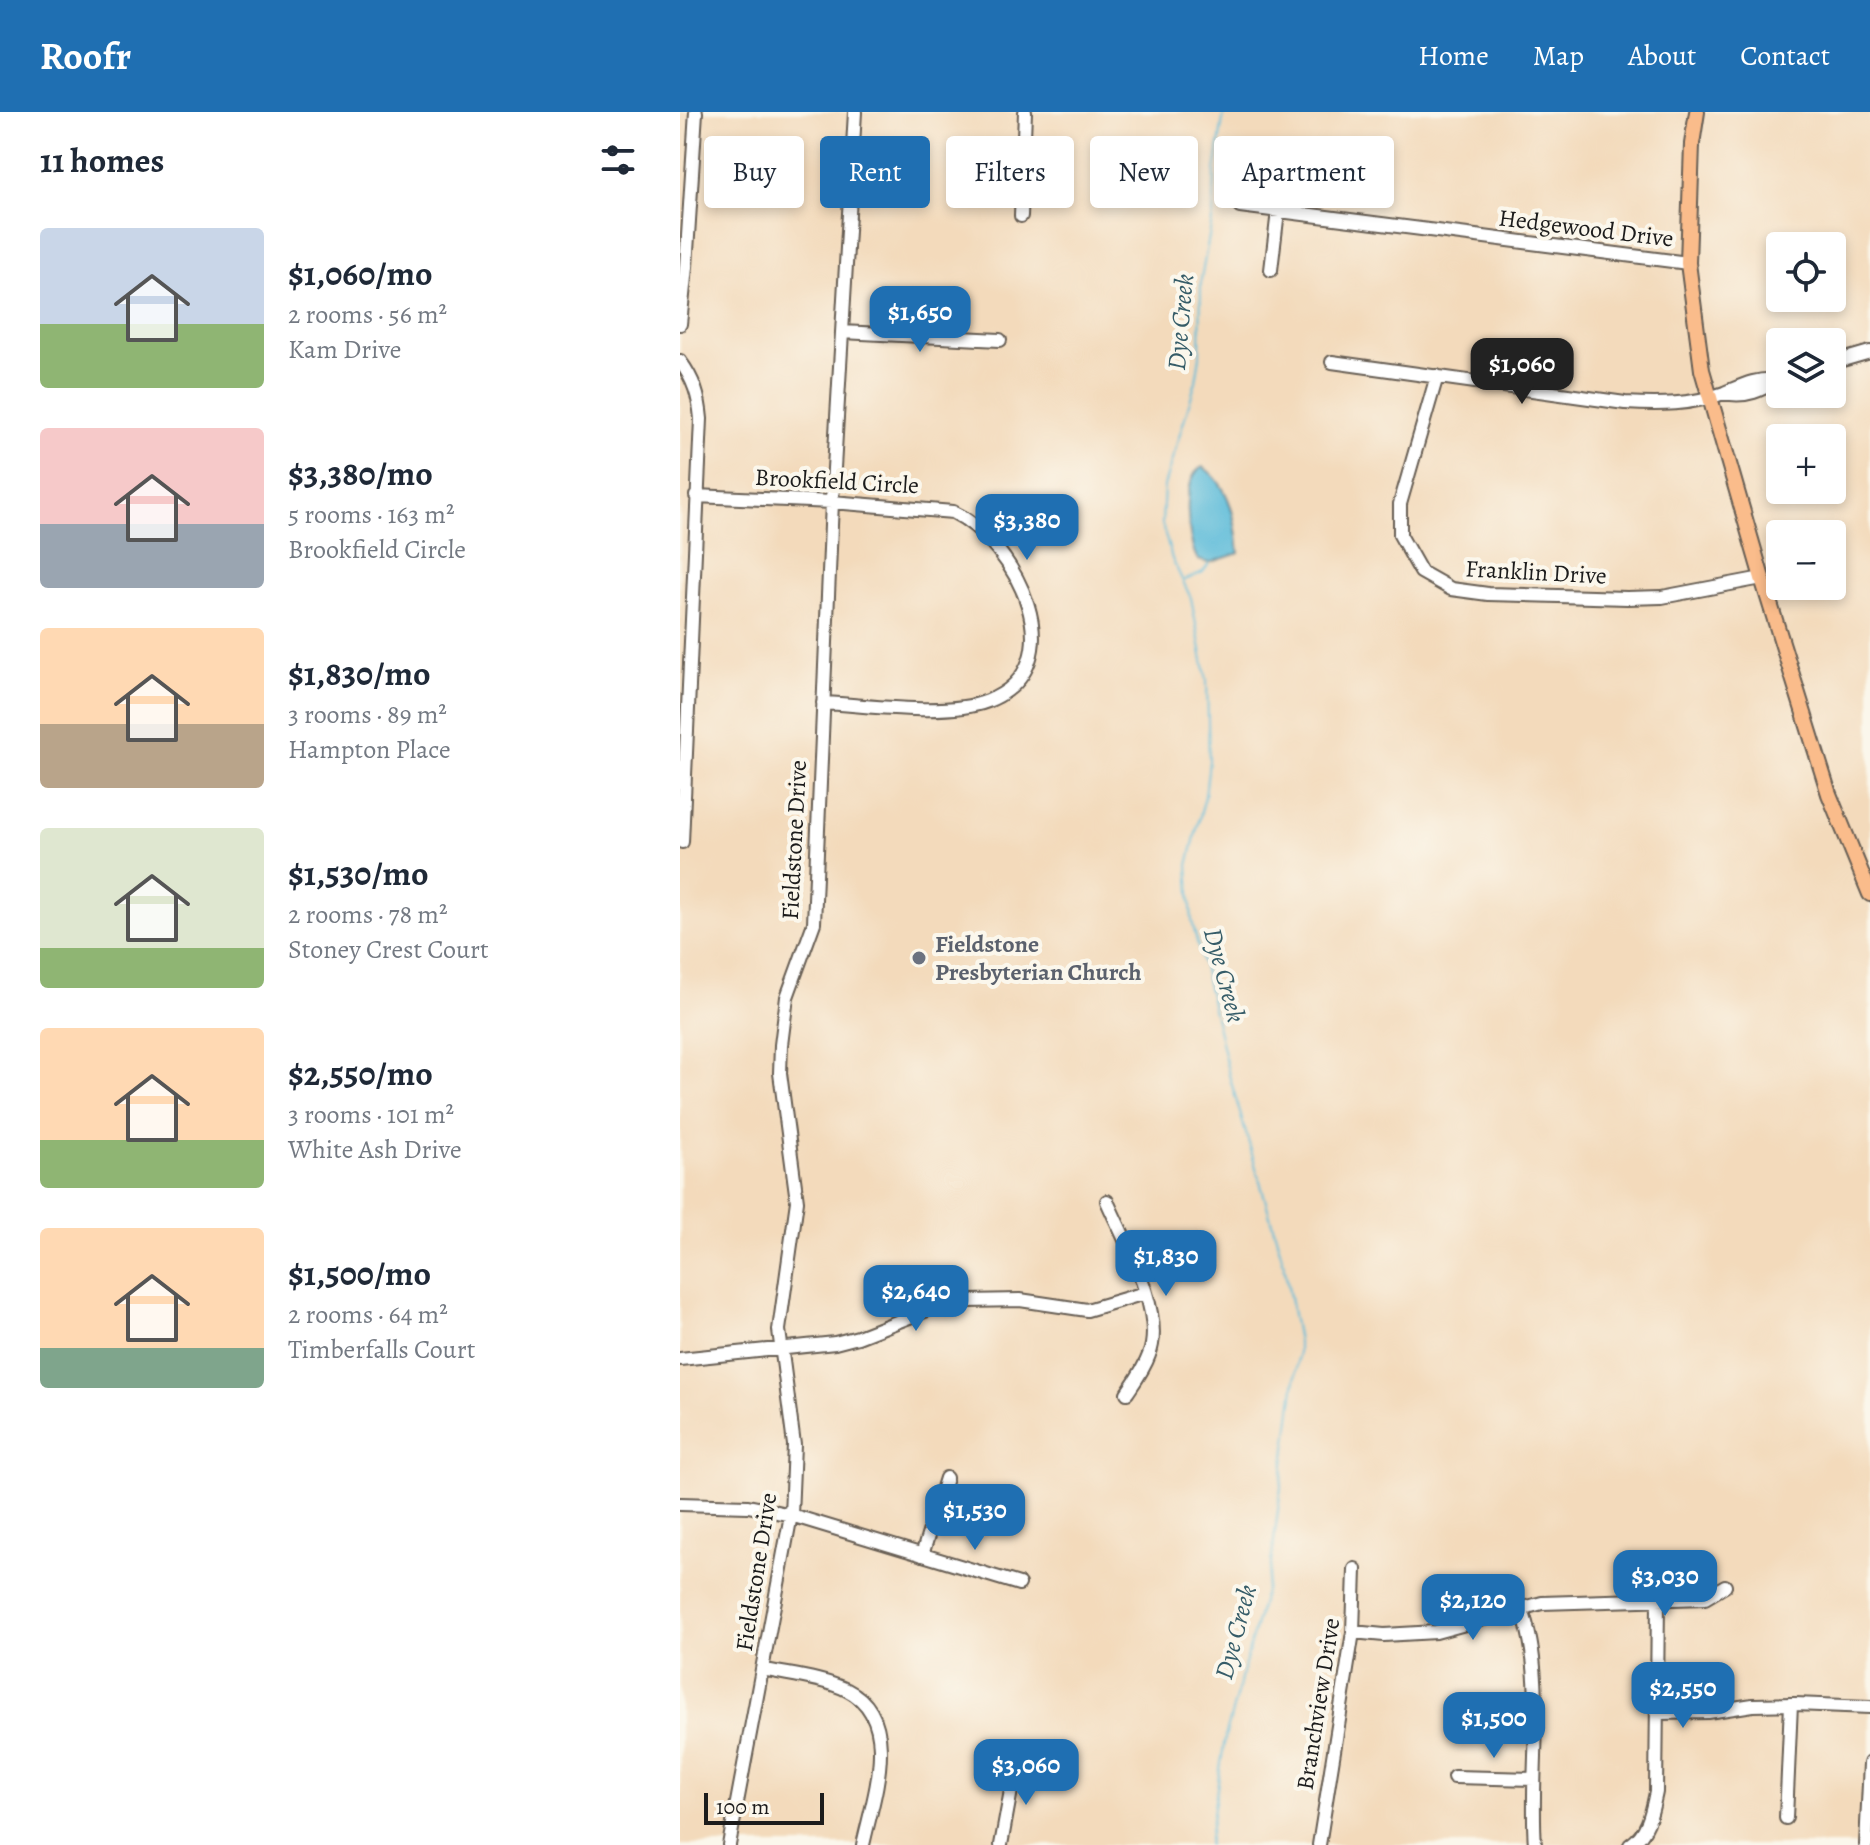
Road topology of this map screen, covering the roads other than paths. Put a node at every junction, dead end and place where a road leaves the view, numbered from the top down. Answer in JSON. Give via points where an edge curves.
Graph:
{"nodes":[{"id":1,"x":696,"y":112,"type":"edge"},
{"id":2,"x":855,"y":112,"type":"edge"},
{"id":3,"x":1025,"y":112,"type":"edge"},
{"id":4,"x":1697,"y":112,"type":"edge"},
{"id":5,"x":1255,"y":208,"type":"edge"},
{"id":6,"x":1278,"y":211,"type":"junction"},
{"id":7,"x":1021,"y":216,"type":"dead end"},
{"id":8,"x":1688,"y":263,"type":"junction"},
{"id":9,"x":1271,"y":270,"type":"dead end"},
{"id":10,"x":680,"y":324,"type":"edge"},
{"id":11,"x":842,"y":332,"type":"junction"},
{"id":12,"x":1000,"y":340,"type":"dead end"},
{"id":13,"x":1870,"y":352,"type":"edge"},
{"id":14,"x":1846,"y":359,"type":"edge"},
{"id":15,"x":680,"y":361,"type":"edge"},
{"id":16,"x":1332,"y":362,"type":"dead end"},
{"id":17,"x":1437,"y":376,"type":"junction"},
{"id":18,"x":1766,"y":379,"type":"edge"},
{"id":19,"x":1708,"y":396,"type":"junction"},
{"id":20,"x":696,"y":496,"type":"junction"},
{"id":21,"x":832,"y":502,"type":"junction"},
{"id":22,"x":1762,"y":578,"type":"junction"},
{"id":23,"x":823,"y":703,"type":"junction"},
{"id":24,"x":682,"y":842,"type":"edge"},
{"id":25,"x":1870,"y":894,"type":"edge"},
{"id":26,"x":1107,"y":1201,"type":"dead end"},
{"id":27,"x":1145,"y":1293,"type":"junction"},
{"id":28,"x":781,"y":1349,"type":"junction"},
{"id":29,"x":680,"y":1359,"type":"edge"},
{"id":30,"x":1127,"y":1393,"type":"dead end"},
{"id":31,"x":946,"y":1478,"type":"dead end"},
{"id":32,"x":680,"y":1504,"type":"edge"},
{"id":33,"x":791,"y":1515,"type":"junction"},
{"id":34,"x":922,"y":1555,"type":"junction"},
{"id":35,"x":1355,"y":1569,"type":"dead end"},
{"id":36,"x":1019,"y":1584,"type":"dead end"},
{"id":37,"x":1725,"y":1586,"type":"dead end"},
{"id":38,"x":1658,"y":1601,"type":"junction"},
{"id":39,"x":1521,"y":1607,"type":"junction"},
{"id":40,"x":1353,"y":1632,"type":"junction"},
{"id":41,"x":762,"y":1669,"type":"junction"},
{"id":42,"x":1791,"y":1704,"type":"junction"},
{"id":43,"x":1870,"y":1707,"type":"edge"},
{"id":44,"x":1658,"y":1713,"type":"junction"},
{"id":45,"x":1016,"y":1763,"type":"dead end"},
{"id":46,"x":1870,"y":1763,"type":"edge"},
{"id":47,"x":1454,"y":1777,"type":"dead end"},
{"id":48,"x":1534,"y":1779,"type":"junction"},
{"id":49,"x":1786,"y":1818,"type":"dead end"},
{"id":50,"x":729,"y":1845,"type":"edge"},
{"id":51,"x":863,"y":1845,"type":"edge"},
{"id":52,"x":1001,"y":1845,"type":"edge"},
{"id":53,"x":1319,"y":1845,"type":"edge"},
{"id":54,"x":1535,"y":1845,"type":"edge"},
{"id":55,"x":1630,"y":1845,"type":"edge"},
{"id":56,"x":1866,"y":1845,"type":"edge"}],
"edges":[{"from":1,"to":10,"type":"street"},
{"from":2,"to":11,"type":"street","name":"Fieldstone Drive"},
{"from":3,"to":7,"type":"street"},
{"from":4,"to":8,"type":"main road"},
{"from":5,"to":6,"type":"street","name":"Hedgewood Drive"},
{"from":6,"to":8,"type":"street","name":"Hedgewood Drive"},
{"from":6,"to":9,"type":"street"},
{"from":8,"to":19,"type":"main road"},
{"from":11,"to":12,"type":"street"},
{"from":11,"to":21,"type":"street","name":"Fieldstone Drive"},
{"from":13,"to":14,"type":"street"},
{"from":15,"to":20,"type":"street","via":[[699,399]]},
{"from":16,"to":17,"type":"street"},
{"from":17,"to":19,"type":"street","via":[[1663,406]]},
{"from":17,"to":22,"type":"street","name":"Franklin Drive","via":[[1400,504],[1400,535],[1421,572],[1451,589],[1488,594],[1627,598],[1662,597]]},
{"from":18,"to":19,"type":"street"},
{"from":19,"to":22,"type":"main road"},
{"from":20,"to":21,"type":"street","name":"Brookfield Circle"},
{"from":20,"to":24,"type":"street"},
{"from":21,"to":23,"type":"street","name":"Fieldstone Drive"},
{"from":21,"to":23,"type":"street","name":"Brookfield Circle","via":[[939,509],[968,519],[1022,587],[1034,638],[1030,662],[1019,680],[984,703],[942,709]]},
{"from":22,"to":25,"type":"main road","via":[[1829,794]]},
{"from":23,"to":28,"type":"street","name":"Fieldstone Drive","via":[[814,923],[787,997],[781,1045],[797,1201],[780,1315]]},
{"from":26,"to":27,"type":"street"},
{"from":27,"to":28,"type":"street","via":[[1087,1310],[1020,1300],[967,1301],[835,1343]]},
{"from":27,"to":30,"type":"street","via":[[1153,1334],[1150,1354]]},
{"from":28,"to":29,"type":"street"},
{"from":28,"to":33,"type":"street","name":"Fieldstone Drive","via":[[794,1445]]},
{"from":31,"to":34,"type":"street"},
{"from":32,"to":33,"type":"street","via":[[748,1506]]},
{"from":33,"to":34,"type":"street"},
{"from":33,"to":41,"type":"street","name":"Fieldstone Drive"},
{"from":34,"to":36,"type":"street"},
{"from":35,"to":40,"type":"street","name":"Branchview Drive"},
{"from":37,"to":38,"type":"street","via":[[1705,1598]]},
{"from":38,"to":39,"type":"street"},
{"from":38,"to":44,"type":"street"},
{"from":39,"to":40,"type":"street","via":[[1436,1632]]},
{"from":39,"to":48,"type":"street","via":[[1535,1667]]},
{"from":40,"to":53,"type":"street","name":"Branchview Drive"},
{"from":41,"to":50,"type":"street","name":"Fieldstone Drive"},
{"from":41,"to":51,"type":"street","via":[[849,1691],[876,1720],[880,1760]]},
{"from":42,"to":43,"type":"street"},
{"from":42,"to":44,"type":"street"},
{"from":42,"to":49,"type":"street"},
{"from":44,"to":55,"type":"street","via":[[1656,1792],[1649,1822]]},
{"from":45,"to":52,"type":"street"},
{"from":46,"to":56,"type":"street"},
{"from":47,"to":48,"type":"street"},
{"from":48,"to":54,"type":"street"}]}
